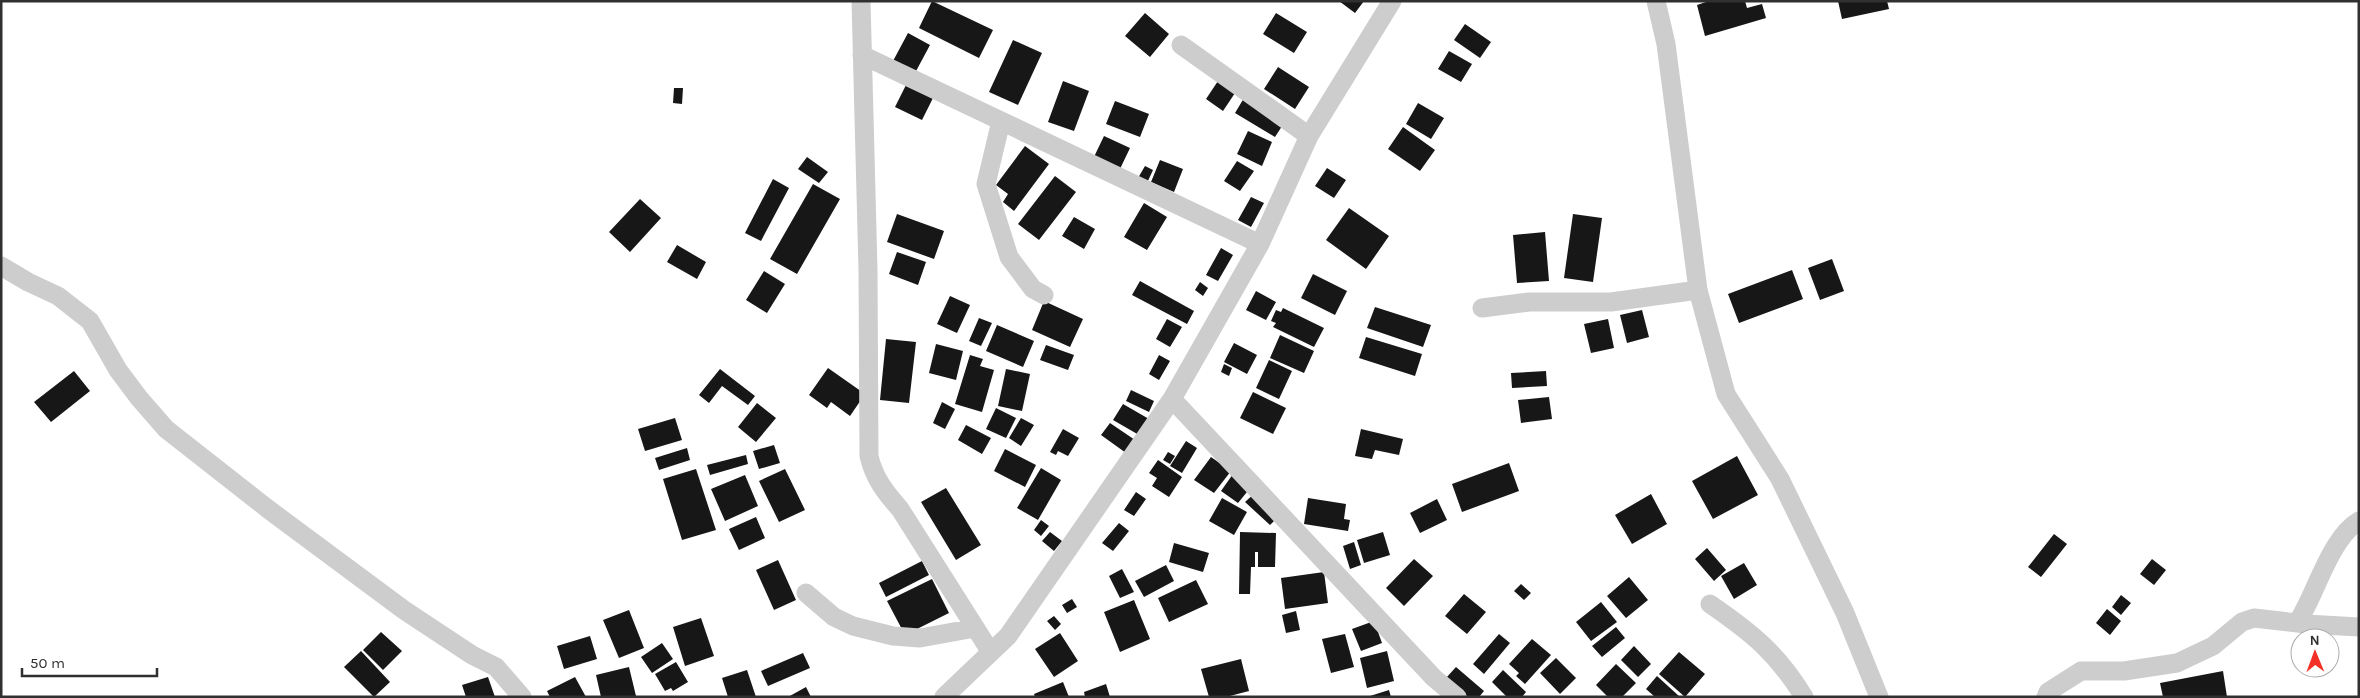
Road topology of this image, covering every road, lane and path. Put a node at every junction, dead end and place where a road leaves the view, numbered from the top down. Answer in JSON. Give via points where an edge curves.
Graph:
{"nodes":[{"id":1,"x":861,"y":1,"type":"edge"},
{"id":2,"x":1392,"y":1,"type":"edge"},
{"id":3,"x":1656,"y":1,"type":"edge"},
{"id":4,"x":1181,"y":45,"type":"dead end"},
{"id":5,"x":862,"y":55,"type":"junction"},
{"id":6,"x":1001,"y":121,"type":"junction"},
{"id":7,"x":1309,"y":136,"type":"junction"},
{"id":8,"x":1260,"y":244,"type":"junction"},
{"id":9,"x":1,"y":266,"type":"edge"},
{"id":10,"x":1698,"y":290,"type":"junction"},
{"id":11,"x":1044,"y":295,"type":"dead end"},
{"id":12,"x":1482,"y":308,"type":"dead end"},
{"id":13,"x":1172,"y":399,"type":"junction"},
{"id":14,"x":2359,"y":521,"type":"edge"},
{"id":15,"x":806,"y":592,"type":"dead end"},
{"id":16,"x":1710,"y":604,"type":"dead end"},
{"id":17,"x":2297,"y":623,"type":"junction"},
{"id":18,"x":2359,"y":627,"type":"edge"},
{"id":19,"x":975,"y":628,"type":"junction"},
{"id":20,"x":990,"y":651,"type":"junction"},
{"id":21,"x":522,"y":697,"type":"edge"},
{"id":22,"x":944,"y":697,"type":"edge"},
{"id":23,"x":1458,"y":697,"type":"edge"},
{"id":24,"x":1804,"y":697,"type":"edge"},
{"id":25,"x":1880,"y":697,"type":"edge"},
{"id":26,"x":2046,"y":697,"type":"edge"}],
"edges":[{"from":1,"to":5,"type":"street"},
{"from":2,"to":7,"type":"street"},
{"from":3,"to":10,"type":"street","via":[[1666,44]]},
{"from":4,"to":7,"type":"street"},
{"from":5,"to":6,"type":"street"},
{"from":5,"to":19,"type":"street","via":[[869,456],[883,490],[900,509]]},
{"from":6,"to":8,"type":"street"},
{"from":6,"to":11,"type":"street","via":[[986,184],[1009,257],[1033,289]]},
{"from":7,"to":8,"type":"street"},
{"from":8,"to":13,"type":"street"},
{"from":9,"to":21,"type":"street","via":[[58,296],[90,321],[118,370],[166,429],[404,610],[496,667]]},
{"from":10,"to":12,"type":"street","via":[[1612,302],[1529,302]]},
{"from":10,"to":25,"type":"street","via":[[1726,394],[1780,478],[1845,613]]},
{"from":13,"to":20,"type":"street","via":[[1008,636]]},
{"from":13,"to":23,"type":"street","via":[[1434,678]]},
{"from":14,"to":17,"type":"street","via":[[2339,539]]},
{"from":15,"to":19,"type":"street","via":[[834,617],[853,626],[893,636],[920,638]]},
{"from":16,"to":24,"type":"street","via":[[1755,636],[1788,671]]},
{"from":17,"to":18,"type":"street"},
{"from":17,"to":26,"type":"street","via":[[2254,618],[2242,622],[2213,646],[2177,663],[2124,671],[2081,671],[2048,692]]},
{"from":19,"to":20,"type":"street"},
{"from":20,"to":22,"type":"street"}]}
